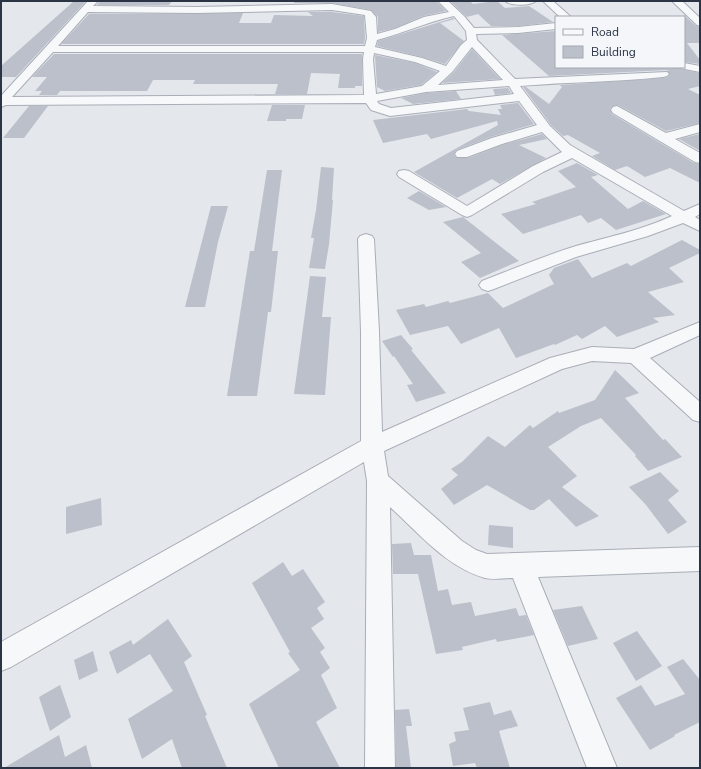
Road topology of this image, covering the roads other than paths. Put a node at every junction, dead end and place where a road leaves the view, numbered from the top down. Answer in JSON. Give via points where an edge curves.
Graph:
{"nodes":[{"id":1,"x":443,"y":1,"type":"edge"},
{"id":2,"x":510,"y":1,"type":"edge"},
{"id":3,"x":531,"y":1,"type":"edge"},
{"id":4,"x":548,"y":1,"type":"edge"},
{"id":5,"x":677,"y":1,"type":"edge"},
{"id":6,"x":362,"y":2,"type":"dead end"},
{"id":7,"x":89,"y":5,"type":"edge"},
{"id":8,"x":198,"y":5,"type":"edge"},
{"id":9,"x":332,"y":7,"type":"junction"},
{"id":10,"x":456,"y":13,"type":"junction"},
{"id":11,"x":565,"y":16,"type":"edge"},
{"id":12,"x":700,"y":23,"type":"edge"},
{"id":13,"x":555,"y":26,"type":"edge"},
{"id":14,"x":472,"y":36,"type":"junction"},
{"id":15,"x":372,"y":38,"type":"junction"},
{"id":16,"x":50,"y":48,"type":"junction"},
{"id":17,"x":371,"y":50,"type":"junction"},
{"id":18,"x":685,"y":66,"type":"edge"},
{"id":19,"x":700,"y":69,"type":"edge"},
{"id":20,"x":448,"y":70,"type":"junction"},
{"id":21,"x":663,"y":74,"type":"dead end"},
{"id":22,"x":512,"y":83,"type":"junction"},
{"id":23,"x":426,"y":89,"type":"junction"},
{"id":24,"x":522,"y":97,"type":"junction"},
{"id":25,"x":370,"y":99,"type":"junction"},
{"id":26,"x":2,"y":102,"type":"edge"},
{"id":27,"x":617,"y":110,"type":"dead end"},
{"id":28,"x":544,"y":127,"type":"junction"},
{"id":29,"x":700,"y":128,"type":"edge"},
{"id":30,"x":663,"y":138,"type":"junction"},
{"id":31,"x":573,"y":152,"type":"junction"},
{"id":32,"x":462,"y":154,"type":"dead end"},
{"id":33,"x":700,"y":159,"type":"edge"},
{"id":34,"x":404,"y":174,"type":"dead end"},
{"id":35,"x":700,"y":208,"type":"edge"},
{"id":36,"x":685,"y":217,"type":"junction"},
{"id":37,"x":700,"y":226,"type":"edge"},
{"id":38,"x":366,"y":239,"type":"dead end"},
{"id":39,"x":488,"y":285,"type":"dead end"},
{"id":40,"x":700,"y":328,"type":"edge"},
{"id":41,"x":636,"y":356,"type":"junction"},
{"id":42,"x":700,"y":414,"type":"edge"},
{"id":43,"x":372,"y":446,"type":"junction"},
{"id":44,"x":378,"y":481,"type":"junction"},
{"id":45,"x":700,"y":559,"type":"edge"},
{"id":46,"x":521,"y":566,"type":"junction"},
{"id":47,"x":1,"y":657,"type":"edge"},
{"id":48,"x":380,"y":768,"type":"edge"},
{"id":49,"x":602,"y":768,"type":"edge"}],
"edges":[{"from":1,"to":10,"type":"street"},
{"from":2,"to":3,"type":"street"},
{"from":4,"to":11,"type":"street"},
{"from":5,"to":12,"type":"street"},
{"from":6,"to":9,"type":"street"},
{"from":7,"to":8,"type":"street"},
{"from":7,"to":16,"type":"street"},
{"from":8,"to":9,"type":"street"},
{"from":9,"to":15,"type":"street","via":[[368,13],[371,17]]},
{"from":10,"to":14,"type":"street"},
{"from":10,"to":15,"type":"street","via":[[427,19]]},
{"from":13,"to":14,"type":"street"},
{"from":14,"to":20,"type":"street"},
{"from":14,"to":22,"type":"street"},
{"from":15,"to":17,"type":"street"},
{"from":16,"to":17,"type":"street"},
{"from":16,"to":26,"type":"street"},
{"from":17,"to":20,"type":"street","via":[[418,60]]},
{"from":17,"to":25,"type":"street","via":[[368,59]]},
{"from":18,"to":19,"type":"street"},
{"from":20,"to":23,"type":"street"},
{"from":21,"to":22,"type":"street"},
{"from":22,"to":23,"type":"street"},
{"from":22,"to":24,"type":"street"},
{"from":23,"to":25,"type":"street"},
{"from":24,"to":25,"type":"street","via":[[390,112],[375,107]]},
{"from":24,"to":28,"type":"street"},
{"from":25,"to":26,"type":"street"},
{"from":27,"to":30,"type":"street"},
{"from":28,"to":31,"type":"street","via":[[565,148]]},
{"from":28,"to":32,"type":"street"},
{"from":29,"to":30,"type":"street"},
{"from":30,"to":33,"type":"street"},
{"from":31,"to":34,"type":"street","via":[[538,169],[467,212]]},
{"from":31,"to":36,"type":"street"},
{"from":35,"to":36,"type":"street"},
{"from":36,"to":37,"type":"street"},
{"from":36,"to":39,"type":"street","via":[[582,250]]},
{"from":38,"to":43,"type":"street"},
{"from":40,"to":41,"type":"street"},
{"from":41,"to":42,"type":"street"},
{"from":41,"to":43,"type":"street","via":[[592,354],[557,362]]},
{"from":43,"to":44,"type":"street"},
{"from":43,"to":47,"type":"street"},
{"from":44,"to":46,"type":"street","via":[[453,549],[469,560],[487,566]]},
{"from":44,"to":48,"type":"street"},
{"from":45,"to":46,"type":"street"},
{"from":46,"to":49,"type":"street"}]}
